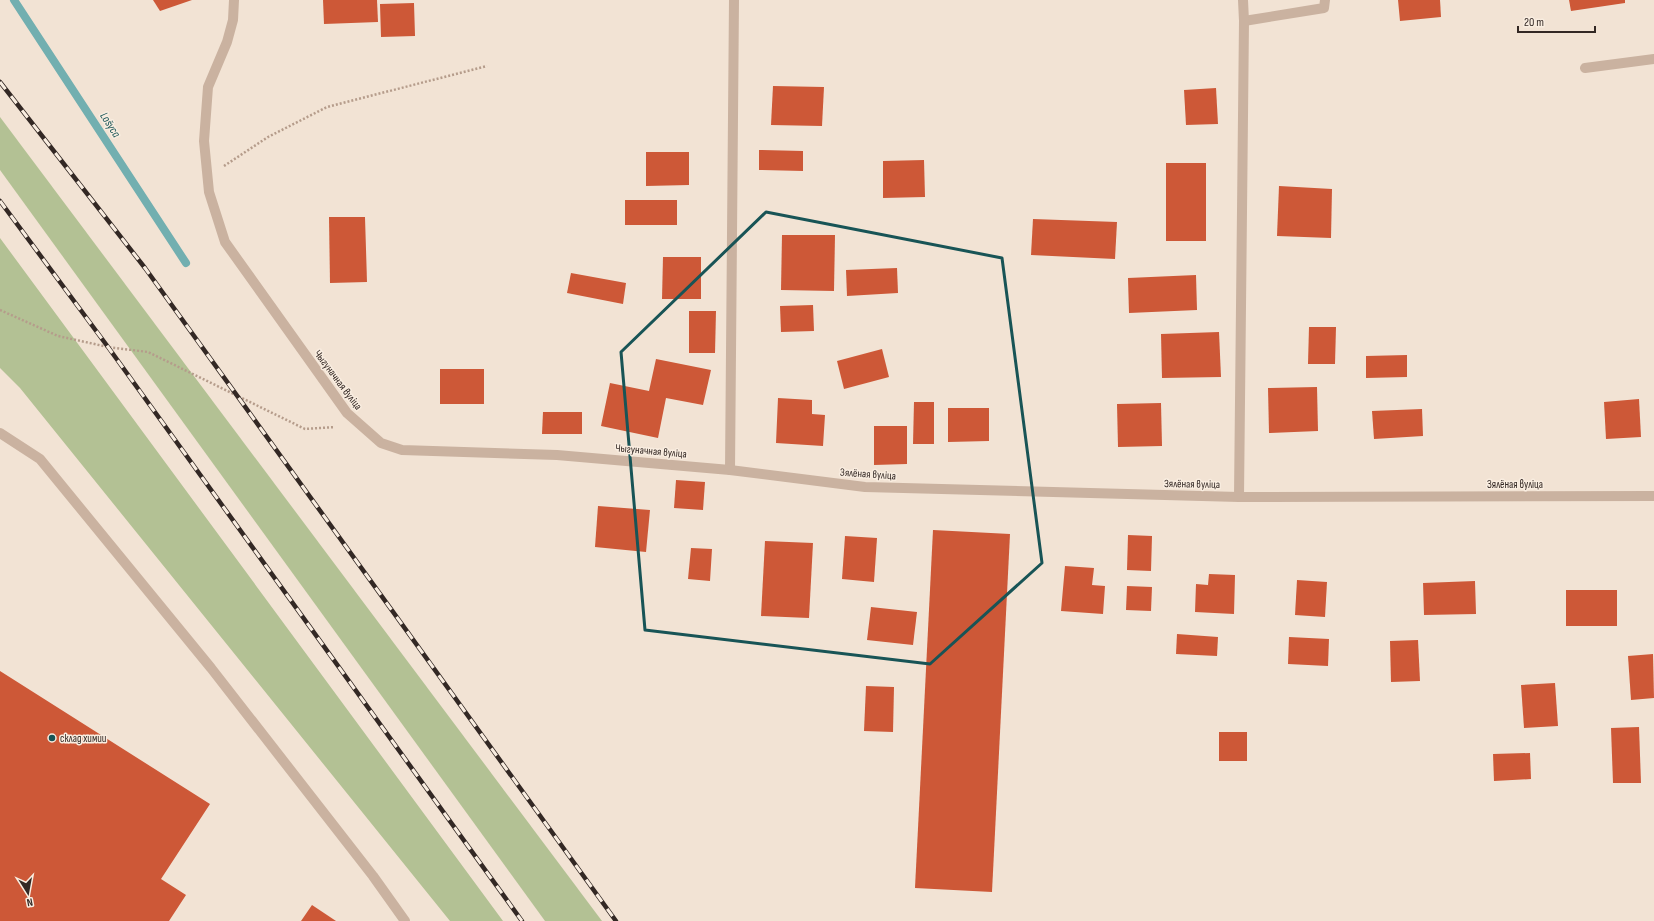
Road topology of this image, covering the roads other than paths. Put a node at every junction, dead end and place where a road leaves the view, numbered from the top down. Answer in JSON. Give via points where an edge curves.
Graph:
{"nodes":[{"id":1,"x":234,"y":0,"type":"edge"},
{"id":2,"x":734,"y":0,"type":"edge"},
{"id":3,"x":1243,"y":0,"type":"edge"},
{"id":4,"x":1325,"y":0,"type":"edge"},
{"id":5,"x":1244,"y":21,"type":"junction"},
{"id":6,"x":1654,"y":59,"type":"edge"},
{"id":7,"x":1586,"y":68,"type":"dead end"},
{"id":8,"x":0,"y":434,"type":"edge"},
{"id":9,"x":730,"y":470,"type":"junction"},
{"id":10,"x":1654,"y":496,"type":"edge"},
{"id":11,"x":1239,"y":497,"type":"junction"},
{"id":12,"x":405,"y":921,"type":"edge"}],
"edges":[{"from":1,"to":9,"type":"street","name":"Чыгуначная вуліца","via":[[233,20],[227,42],[208,87],[204,141],[209,192],[225,242],[347,413],[359,425],[381,443],[402,450],[557,455]]},
{"from":2,"to":9,"type":"street"},
{"from":3,"to":5,"type":"street"},
{"from":4,"to":5,"type":"street","via":[[1324,8]]},
{"from":5,"to":11,"type":"street"},
{"from":6,"to":7,"type":"street"},
{"from":8,"to":12,"type":"street","via":[[40,459],[211,668]]},
{"from":9,"to":11,"type":"street","name":"Зялёная вуліца","via":[[865,487]]},
{"from":10,"to":11,"type":"street","name":"Зялёная вуліца"}]}
